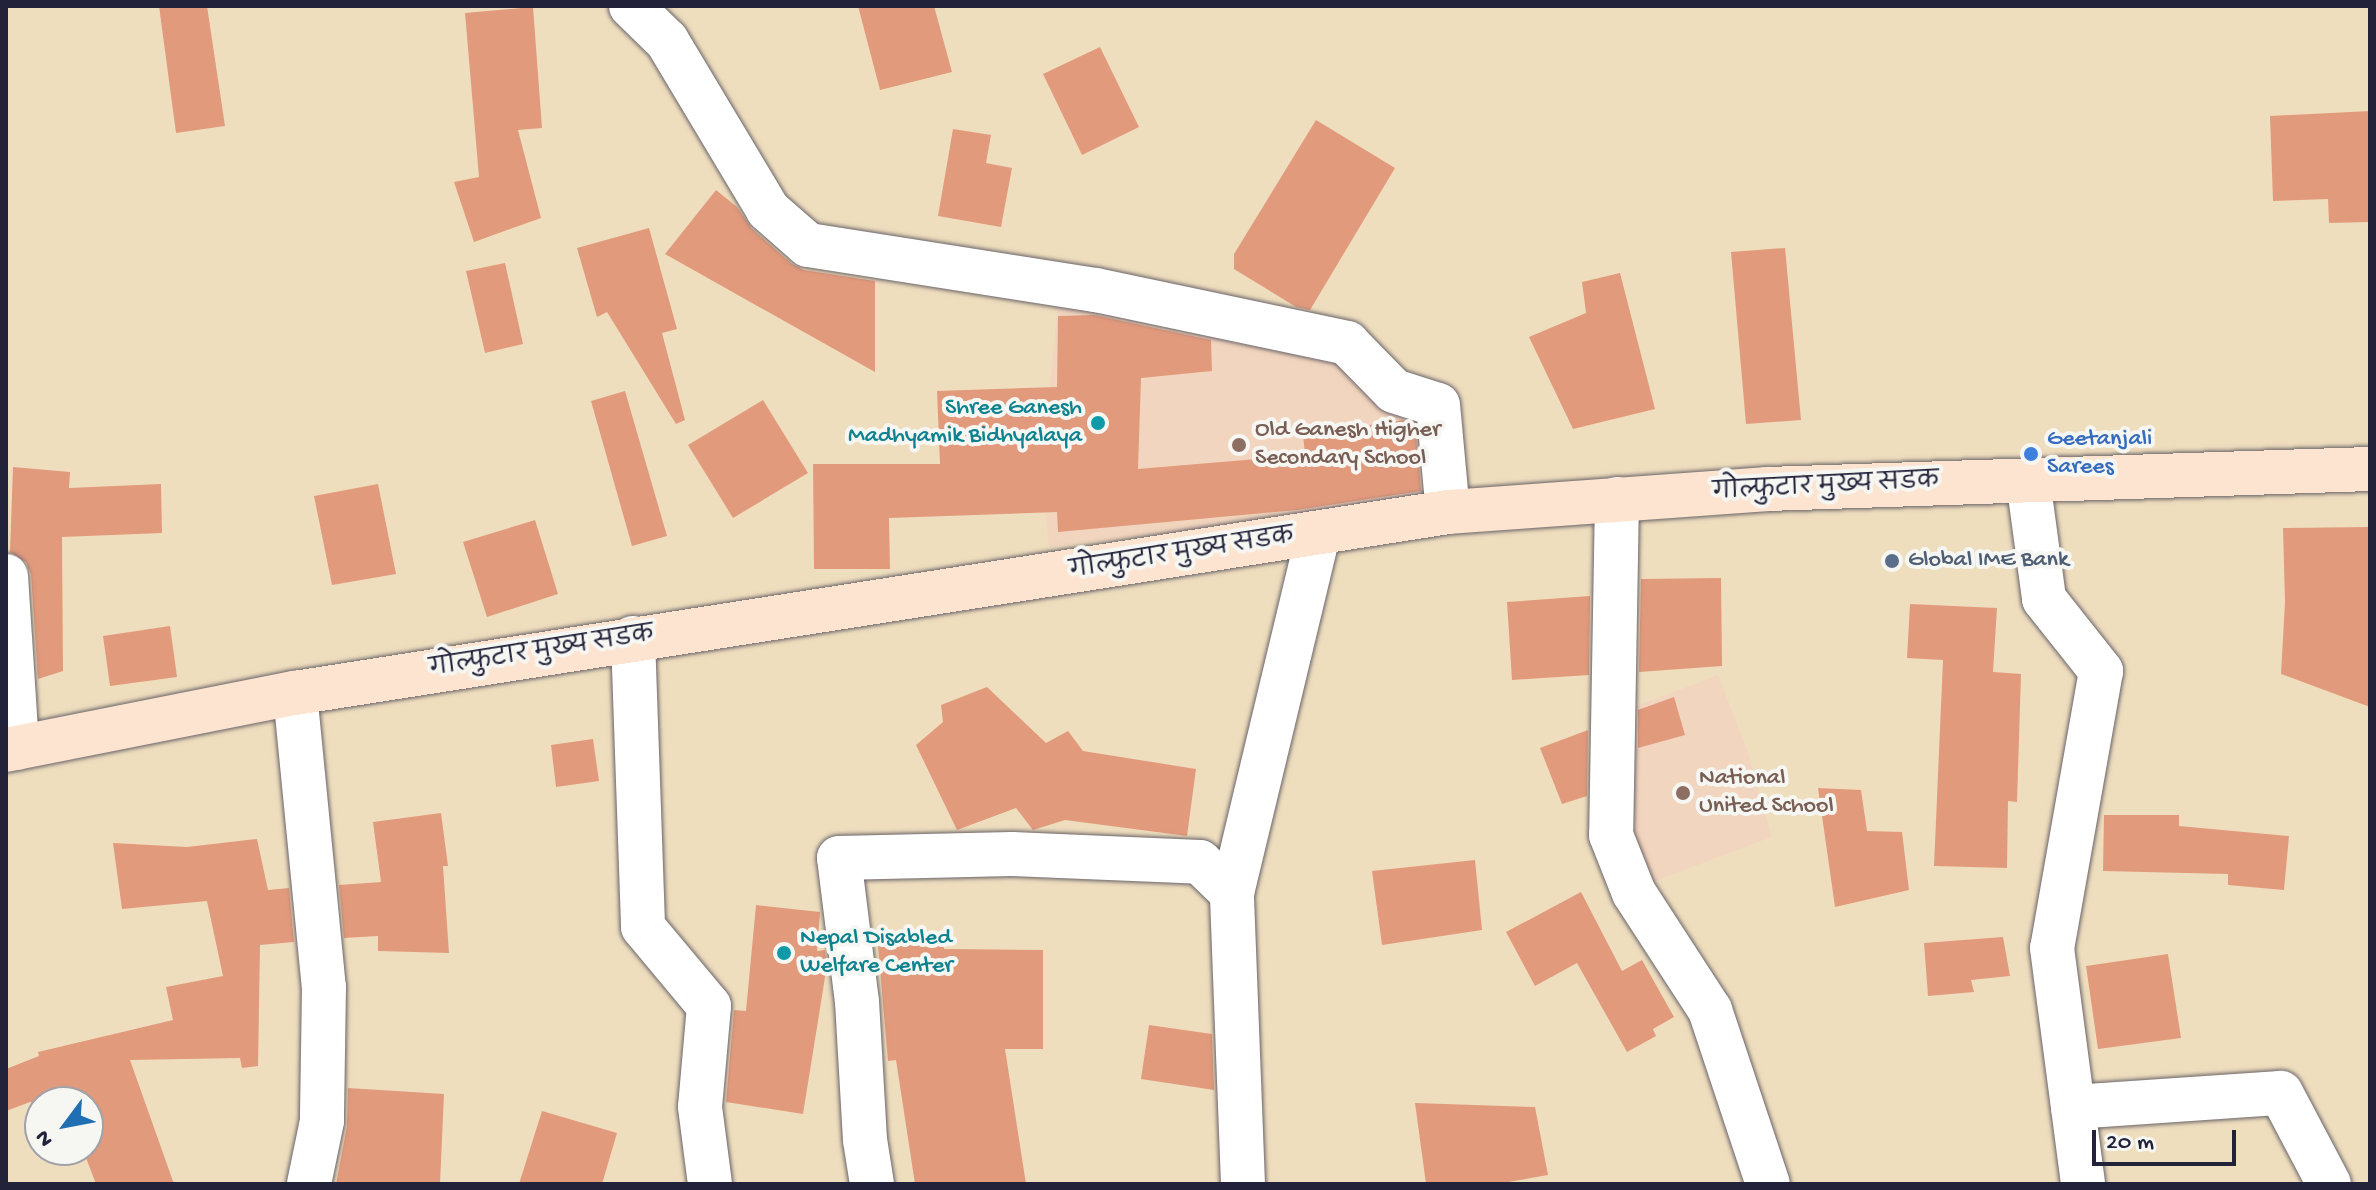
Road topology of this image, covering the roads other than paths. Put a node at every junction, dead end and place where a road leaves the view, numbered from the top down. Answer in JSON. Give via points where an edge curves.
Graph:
{"nodes":[{"id":1,"x":631,"y":6,"type":"edge"},
{"id":2,"x":2370,"y":469,"type":"edge"},
{"id":3,"x":2028,"y":480,"type":"junction"},
{"id":4,"x":1617,"y":499,"type":"junction"},
{"id":5,"x":1448,"y":512,"type":"junction"},
{"id":6,"x":1318,"y":535,"type":"junction"},
{"id":7,"x":6,"y":576,"type":"edge"},
{"id":8,"x":633,"y":638,"type":"junction"},
{"id":9,"x":295,"y":693,"type":"junction"},
{"id":10,"x":11,"y":749,"type":"edge"},
{"id":11,"x":1232,"y":893,"type":"junction"},
{"id":12,"x":2073,"y":1107,"type":"junction"},
{"id":13,"x":309,"y":1184,"type":"edge"},
{"id":14,"x":710,"y":1184,"type":"edge"},
{"id":15,"x":872,"y":1184,"type":"edge"},
{"id":16,"x":1243,"y":1184,"type":"edge"},
{"id":17,"x":1768,"y":1184,"type":"edge"},
{"id":18,"x":2083,"y":1184,"type":"edge"},
{"id":19,"x":2329,"y":1184,"type":"edge"}],
"edges":[{"from":1,"to":5,"type":"street","via":[[667,41],[768,210],[808,245],[1096,290],[1347,343],[1394,391],[1438,405]]},
{"from":2,"to":3,"type":"main road","name":"गोल्फुटार मुख्य सडक"},
{"from":3,"to":4,"type":"main road","name":"गोल्फुटार मुख्य सडक"},
{"from":3,"to":12,"type":"street","via":[[2044,599],[2101,671],[2052,948]]},
{"from":4,"to":5,"type":"main road","name":"गोल्फुटार मुख्य सडक"},
{"from":4,"to":17,"type":"street","via":[[1611,835],[1634,893],[1710,1010]]},
{"from":5,"to":6,"type":"main road","name":"गोल्फुटार मुख्य सडक"},
{"from":6,"to":8,"type":"main road","name":"गोल्फुटार मुख्य सडक"},
{"from":6,"to":11,"type":"street"},
{"from":7,"to":10,"type":"street"},
{"from":8,"to":9,"type":"main road","name":"गोल्फुटार मुख्य सडक"},
{"from":8,"to":14,"type":"street","via":[[643,927],[709,1006],[700,1107]]},
{"from":9,"to":10,"type":"main road","name":"गोल्फुटार मुख्य सडक"},
{"from":9,"to":13,"type":"street","via":[[324,987],[322,1121]]},
{"from":11,"to":15,"type":"street","via":[[1200,862],[1012,854],[839,858]]},
{"from":11,"to":16,"type":"street"},
{"from":12,"to":18,"type":"street"},
{"from":12,"to":19,"type":"street","via":[[2281,1093]]}]}
